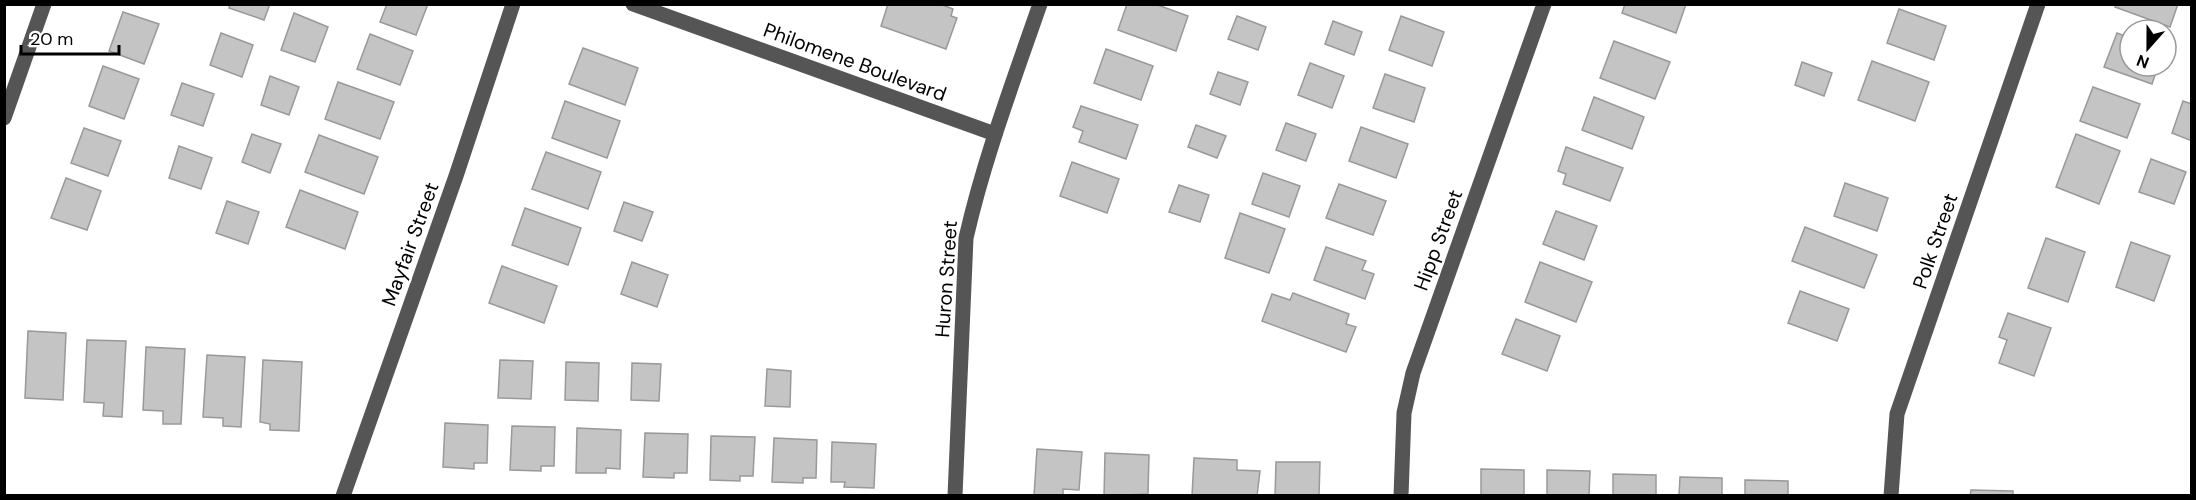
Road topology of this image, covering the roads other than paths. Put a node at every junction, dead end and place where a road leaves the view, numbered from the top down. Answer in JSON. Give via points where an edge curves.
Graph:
{"nodes":[{"id":1,"x":44,"y":4,"type":"edge"},
{"id":2,"x":513,"y":4,"type":"edge"},
{"id":3,"x":633,"y":4,"type":"edge"},
{"id":4,"x":1040,"y":4,"type":"edge"},
{"id":5,"x":1544,"y":4,"type":"edge"},
{"id":6,"x":2038,"y":4,"type":"edge"},
{"id":7,"x":4,"y":118,"type":"edge"},
{"id":8,"x":995,"y":134,"type":"junction"},
{"id":9,"x":343,"y":495,"type":"edge"},
{"id":10,"x":955,"y":495,"type":"edge"},
{"id":11,"x":1401,"y":495,"type":"edge"},
{"id":12,"x":1891,"y":495,"type":"edge"}],
"edges":[{"from":1,"to":7,"type":"street"},
{"from":2,"to":9,"type":"street","name":"Mayfair Street"},
{"from":3,"to":8,"type":"street","name":"Philomene Boulevard"},
{"from":4,"to":8,"type":"street","name":"Huron Street"},
{"from":5,"to":11,"type":"street","name":"Hipp Street","via":[[1413,373],[1404,413]]},
{"from":6,"to":12,"type":"street","name":"Polk Street","via":[[1897,414]]},
{"from":8,"to":10,"type":"street","name":"Huron Street","via":[[966,238]]}]}
